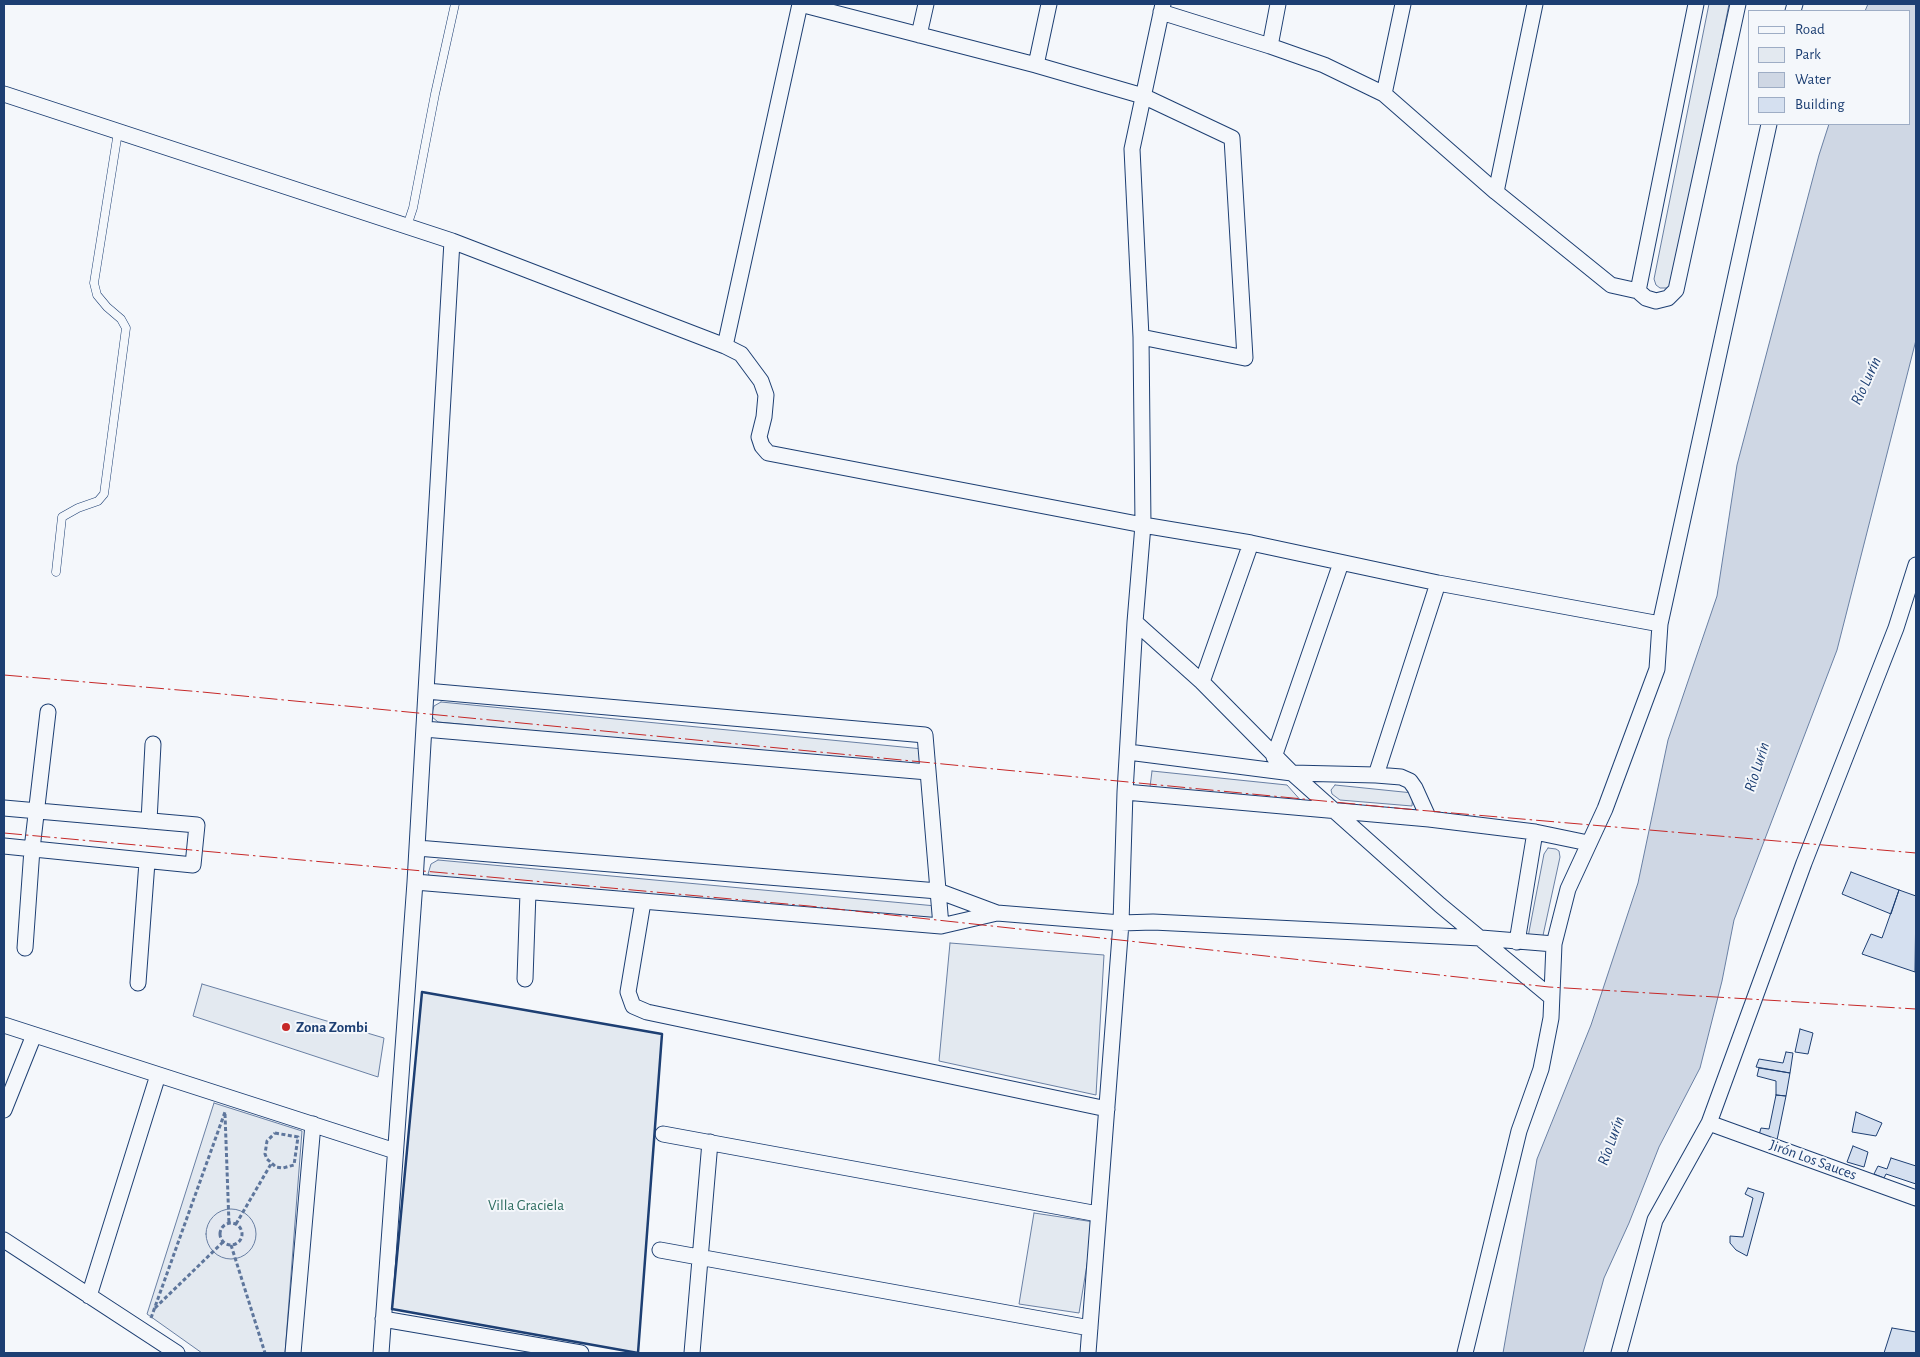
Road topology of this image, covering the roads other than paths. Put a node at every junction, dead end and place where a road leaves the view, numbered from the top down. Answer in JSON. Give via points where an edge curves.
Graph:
{"nodes":[{"id":1,"x":455,"y":4,"type":"edge"},
{"id":2,"x":800,"y":4,"type":"edge"},
{"id":3,"x":926,"y":4,"type":"edge"},
{"id":4,"x":1049,"y":4,"type":"edge"},
{"id":5,"x":1278,"y":4,"type":"edge"},
{"id":6,"x":1402,"y":4,"type":"edge"},
{"id":7,"x":1535,"y":4,"type":"edge"},
{"id":8,"x":1696,"y":4,"type":"edge"},
{"id":9,"x":1738,"y":4,"type":"edge"},
{"id":10,"x":1162,"y":8,"type":"edge"},
{"id":11,"x":919,"y":35,"type":"junction"},
{"id":12,"x":1270,"y":46,"type":"junction"},
{"id":13,"x":1036,"y":65,"type":"junction"},
{"id":14,"x":4,"y":94,"type":"edge"},
{"id":15,"x":1384,"y":94,"type":"junction"},
{"id":16,"x":1143,"y":96,"type":"junction"},
{"id":17,"x":1769,"y":125,"type":"edge"},
{"id":18,"x":118,"y":132,"type":"junction"},
{"id":19,"x":1496,"y":192,"type":"junction"},
{"id":20,"x":406,"y":226,"type":"junction"},
{"id":21,"x":452,"y":241,"type":"junction"},
{"id":22,"x":1638,"y":291,"type":"junction"},
{"id":23,"x":1141,"y":337,"type":"junction"},
{"id":24,"x":725,"y":346,"type":"junction"},
{"id":25,"x":1143,"y":524,"type":"junction"},
{"id":26,"x":1250,"y":543,"type":"junction"},
{"id":27,"x":1341,"y":563,"type":"junction"},
{"id":28,"x":1916,"y":565,"type":"edge"},
{"id":29,"x":56,"y":572,"type":"dead end"},
{"id":30,"x":1438,"y":583,"type":"junction"},
{"id":31,"x":1135,"y":622,"type":"junction"},
{"id":32,"x":1660,"y":624,"type":"junction"},
{"id":33,"x":1202,"y":682,"type":"junction"},
{"id":34,"x":426,"y":691,"type":"junction"},
{"id":35,"x":48,"y":712,"type":"dead end"},
{"id":36,"x":424,"y":729,"type":"junction"},
{"id":37,"x":153,"y":744,"type":"dead end"},
{"id":38,"x":1128,"y":752,"type":"junction"},
{"id":39,"x":1274,"y":757,"type":"junction"},
{"id":40,"x":928,"y":772,"type":"junction"},
{"id":41,"x":1292,"y":773,"type":"junction"},
{"id":42,"x":1376,"y":775,"type":"junction"},
{"id":43,"x":1125,"y":792,"type":"junction"},
{"id":44,"x":4,"y":808,"type":"edge"},
{"id":45,"x":1333,"y":809,"type":"junction"},
{"id":46,"x":37,"y":811,"type":"junction"},
{"id":47,"x":1429,"y":819,"type":"junction"},
{"id":48,"x":149,"y":821,"type":"junction"},
{"id":49,"x":1535,"y":832,"type":"junction"},
{"id":50,"x":1588,"y":843,"type":"junction"},
{"id":51,"x":4,"y":846,"type":"edge"},
{"id":52,"x":417,"y":848,"type":"junction"},
{"id":53,"x":32,"y":849,"type":"junction"},
{"id":54,"x":147,"y":862,"type":"junction"},
{"id":55,"x":415,"y":882,"type":"junction"},
{"id":56,"x":938,"y":891,"type":"junction"},
{"id":57,"x":528,"y":892,"type":"junction"},
{"id":58,"x":643,"y":902,"type":"junction"},
{"id":59,"x":997,"y":913,"type":"junction"},
{"id":60,"x":1121,"y":923,"type":"junction"},
{"id":61,"x":941,"y":926,"type":"junction"},
{"id":62,"x":1481,"y":938,"type":"junction"},
{"id":63,"x":1517,"y":942,"type":"junction"},
{"id":64,"x":1554,"y":944,"type":"junction"},
{"id":65,"x":26,"y":948,"type":"dead end"},
{"id":66,"x":525,"y":979,"type":"dead end"},
{"id":67,"x":138,"y":983,"type":"dead end"},
{"id":68,"x":1552,"y":997,"type":"junction"},
{"id":69,"x":4,"y":1025,"type":"edge"},
{"id":70,"x":34,"y":1035,"type":"junction"},
{"id":71,"x":158,"y":1075,"type":"junction"},
{"id":72,"x":1107,"y":1109,"type":"junction"},
{"id":73,"x":4,"y":1110,"type":"edge"},
{"id":74,"x":1709,"y":1123,"type":"junction"},
{"id":75,"x":313,"y":1124,"type":"junction"},
{"id":76,"x":663,"y":1134,"type":"dead end"},
{"id":77,"x":710,"y":1142,"type":"junction"},
{"id":78,"x":395,"y":1151,"type":"junction"},
{"id":79,"x":1916,"y":1198,"type":"edge"},
{"id":80,"x":1098,"y":1214,"type":"junction"},
{"id":81,"x":4,"y":1240,"type":"edge"},
{"id":82,"x":660,"y":1250,"type":"dead end"},
{"id":83,"x":700,"y":1257,"type":"junction"},
{"id":84,"x":89,"y":1296,"type":"junction"},
{"id":85,"x":383,"y":1319,"type":"junction"},
{"id":86,"x":1090,"y":1328,"type":"junction"},
{"id":87,"x":177,"y":1353,"type":"edge"},
{"id":88,"x":293,"y":1353,"type":"edge"},
{"id":89,"x":381,"y":1353,"type":"edge"},
{"id":90,"x":582,"y":1353,"type":"edge"},
{"id":91,"x":692,"y":1353,"type":"edge"},
{"id":92,"x":1088,"y":1353,"type":"edge"},
{"id":93,"x":1465,"y":1353,"type":"edge"},
{"id":94,"x":1619,"y":1353,"type":"edge"}],
"edges":[{"from":1,"to":20,"type":"lane","via":[[413,208]]},
{"from":2,"to":11,"type":"street"},
{"from":2,"to":24,"type":"street"},
{"from":3,"to":11,"type":"street"},
{"from":4,"to":13,"type":"street"},
{"from":5,"to":12,"type":"street"},
{"from":6,"to":15,"type":"street"},
{"from":7,"to":19,"type":"street"},
{"from":8,"to":22,"type":"street"},
{"from":9,"to":22,"type":"street","via":[[1676,290],[1668,298],[1656,301]]},
{"from":10,"to":12,"type":"street"},
{"from":10,"to":16,"type":"street"},
{"from":11,"to":13,"type":"street"},
{"from":12,"to":15,"type":"street","via":[[1324,65]]},
{"from":13,"to":16,"type":"street"},
{"from":14,"to":18,"type":"street"},
{"from":15,"to":19,"type":"street"},
{"from":16,"to":23,"type":"street","via":[[1132,149]]},
{"from":16,"to":23,"type":"street","via":[[1232,138],[1244,358]]},
{"from":17,"to":32,"type":"street"},
{"from":18,"to":20,"type":"street"},
{"from":18,"to":29,"type":"lane","via":[[94,283],[98,295],[122,319],[126,328],[104,494],[98,501],[62,517]]},
{"from":19,"to":22,"type":"street","via":[[1611,284]]},
{"from":20,"to":21,"type":"street"},
{"from":21,"to":24,"type":"street"},
{"from":21,"to":34,"type":"street"},
{"from":23,"to":25,"type":"street"},
{"from":24,"to":25,"type":"street","via":[[741,354],[762,380],[766,395],[759,437],[768,453]]},
{"from":25,"to":26,"type":"street"},
{"from":25,"to":31,"type":"street"},
{"from":26,"to":27,"type":"street"},
{"from":26,"to":33,"type":"street"},
{"from":27,"to":30,"type":"street"},
{"from":27,"to":39,"type":"street"},
{"from":28,"to":74,"type":"street","via":[[1896,628],[1804,864]]},
{"from":30,"to":32,"type":"street"},
{"from":30,"to":42,"type":"street"},
{"from":31,"to":33,"type":"street"},
{"from":31,"to":38,"type":"street"},
{"from":32,"to":50,"type":"street","via":[[1657,669],[1605,809]]},
{"from":33,"to":39,"type":"street"},
{"from":34,"to":36,"type":"street"},
{"from":34,"to":40,"type":"street","via":[[925,735]]},
{"from":35,"to":46,"type":"street"},
{"from":36,"to":40,"type":"street"},
{"from":36,"to":52,"type":"street"},
{"from":37,"to":48,"type":"street"},
{"from":38,"to":41,"type":"street"},
{"from":38,"to":43,"type":"street"},
{"from":39,"to":41,"type":"street"},
{"from":40,"to":56,"type":"street"},
{"from":41,"to":42,"type":"street"},
{"from":41,"to":45,"type":"street"},
{"from":42,"to":47,"type":"street","via":[[1410,781]]},
{"from":43,"to":45,"type":"street"},
{"from":43,"to":60,"type":"street"},
{"from":44,"to":46,"type":"street"},
{"from":45,"to":47,"type":"street"},
{"from":45,"to":62,"type":"street"},
{"from":46,"to":48,"type":"street"},
{"from":46,"to":53,"type":"street"},
{"from":47,"to":49,"type":"street"},
{"from":48,"to":54,"type":"street","via":[[197,825],[193,866]]},
{"from":49,"to":50,"type":"street"},
{"from":49,"to":63,"type":"street"},
{"from":50,"to":64,"type":"street","via":[[1568,889]]},
{"from":51,"to":53,"type":"street"},
{"from":52,"to":55,"type":"street"},
{"from":52,"to":56,"type":"street"},
{"from":53,"to":54,"type":"street"},
{"from":53,"to":65,"type":"street"},
{"from":54,"to":67,"type":"street"},
{"from":55,"to":57,"type":"street"},
{"from":55,"to":78,"type":"street"},
{"from":56,"to":59,"type":"street"},
{"from":56,"to":61,"type":"street"},
{"from":57,"to":58,"type":"street"},
{"from":57,"to":66,"type":"street"},
{"from":58,"to":61,"type":"street"},
{"from":58,"to":72,"type":"street","via":[[628,992],[634,1006],[647,1012]]},
{"from":59,"to":60,"type":"street"},
{"from":59,"to":61,"type":"street"},
{"from":60,"to":62,"type":"street"},
{"from":60,"to":72,"type":"street"},
{"from":62,"to":63,"type":"street"},
{"from":62,"to":68,"type":"street"},
{"from":63,"to":64,"type":"street"},
{"from":64,"to":68,"type":"street"},
{"from":68,"to":93,"type":"street","via":[[1541,1069],[1519,1131]]},
{"from":69,"to":70,"type":"street"},
{"from":70,"to":71,"type":"street"},
{"from":70,"to":73,"type":"street"},
{"from":71,"to":75,"type":"street"},
{"from":71,"to":84,"type":"street"},
{"from":72,"to":80,"type":"street"},
{"from":74,"to":79,"type":"street","name":"Jirón Los Sauces"},
{"from":74,"to":94,"type":"street","via":[[1655,1220]]},
{"from":75,"to":78,"type":"street"},
{"from":75,"to":88,"type":"street"},
{"from":76,"to":77,"type":"street"},
{"from":77,"to":80,"type":"street"},
{"from":77,"to":83,"type":"street"},
{"from":78,"to":85,"type":"street"},
{"from":80,"to":86,"type":"street"},
{"from":81,"to":84,"type":"street"},
{"from":82,"to":83,"type":"street"},
{"from":83,"to":86,"type":"street"},
{"from":83,"to":91,"type":"street"},
{"from":84,"to":87,"type":"street"},
{"from":85,"to":89,"type":"street"},
{"from":85,"to":90,"type":"street"},
{"from":86,"to":92,"type":"street"}]}
